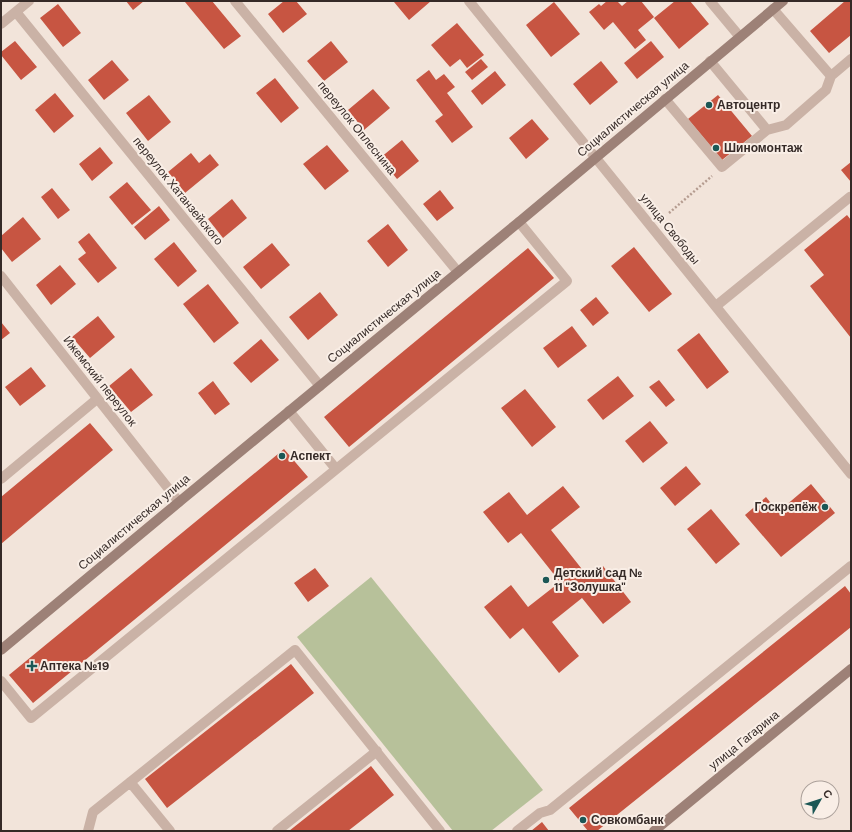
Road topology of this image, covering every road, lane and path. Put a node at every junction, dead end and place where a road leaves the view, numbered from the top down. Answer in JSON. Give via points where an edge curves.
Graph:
{"nodes":[{"id":1,"x":29,"y":1,"type":"edge"},
{"id":2,"x":235,"y":1,"type":"edge"},
{"id":3,"x":469,"y":1,"type":"edge"},
{"id":4,"x":710,"y":1,"type":"edge"},
{"id":5,"x":783,"y":1,"type":"edge"},
{"id":6,"x":773,"y":9,"type":"junction"},
{"id":7,"x":16,"y":12,"type":"junction"},
{"id":8,"x":1,"y":24,"type":"edge"},
{"id":9,"x":740,"y":36,"type":"junction"},
{"id":10,"x":851,"y":59,"type":"edge"},
{"id":11,"x":710,"y":61,"type":"junction"},
{"id":12,"x":831,"y":76,"type":"junction"},
{"id":13,"x":665,"y":99,"type":"junction"},
{"id":14,"x":767,"y":130,"type":"junction"},
{"id":15,"x":595,"y":157,"type":"junction"},
{"id":16,"x":722,"y":167,"type":"junction"},
{"id":17,"x":851,"y":198,"type":"edge"},
{"id":18,"x":670,"y":213,"type":"dead end"},
{"id":19,"x":519,"y":222,"type":"junction"},
{"id":20,"x":458,"y":272,"type":"junction"},
{"id":21,"x":1,"y":276,"type":"edge"},
{"id":22,"x":716,"y":306,"type":"junction"},
{"id":23,"x":320,"y":386,"type":"junction"},
{"id":24,"x":98,"y":399,"type":"junction"},
{"id":25,"x":289,"y":411,"type":"junction"},
{"id":26,"x":336,"y":469,"type":"junction"},
{"id":27,"x":851,"y":474,"type":"edge"},
{"id":28,"x":1,"y":479,"type":"edge"},
{"id":29,"x":179,"y":502,"type":"junction"},
{"id":30,"x":851,"y":566,"type":"edge"},
{"id":31,"x":1,"y":650,"type":"edge"},
{"id":32,"x":851,"y":669,"type":"edge"},
{"id":33,"x":1,"y":681,"type":"edge"},
{"id":34,"x":377,"y":751,"type":"junction"},
{"id":35,"x":130,"y":782,"type":"junction"},
{"id":36,"x":88,"y":831,"type":"edge"},
{"id":37,"x":170,"y":831,"type":"edge"},
{"id":38,"x":277,"y":831,"type":"edge"},
{"id":39,"x":440,"y":831,"type":"edge"},
{"id":40,"x":517,"y":831,"type":"edge"},
{"id":41,"x":654,"y":831,"type":"edge"}],
"edges":[{"from":1,"to":7,"type":"street"},
{"from":2,"to":20,"type":"street","name":"переулок Оплеснина"},
{"from":3,"to":15,"type":"street","name":"улица Свободы"},
{"from":4,"to":9,"type":"street"},
{"from":5,"to":6,"type":"main road","name":"Социалистическая улица"},
{"from":6,"to":9,"type":"main road","name":"Социалистическая улица"},
{"from":6,"to":12,"type":"street"},
{"from":7,"to":8,"type":"street"},
{"from":7,"to":23,"type":"street","name":"переулок Хатанзейского"},
{"from":9,"to":11,"type":"main road","name":"Социалистическая улица"},
{"from":10,"to":12,"type":"street"},
{"from":11,"to":13,"type":"main road","name":"Социалистическая улица"},
{"from":11,"to":14,"type":"street"},
{"from":12,"to":14,"type":"street","via":[[826,90],[786,125]]},
{"from":13,"to":15,"type":"main road","name":"Социалистическая улица"},
{"from":13,"to":16,"type":"street"},
{"from":14,"to":16,"type":"street"},
{"from":15,"to":19,"type":"main road","name":"Социалистическая улица"},
{"from":15,"to":22,"type":"street","name":"улица Свободы"},
{"from":16,"to":18,"type":"path"},
{"from":17,"to":22,"type":"street"},
{"from":19,"to":20,"type":"main road","name":"Социалистическая улица"},
{"from":19,"to":26,"type":"street","via":[[567,281]]},
{"from":20,"to":23,"type":"main road","name":"Социалистическая улица"},
{"from":21,"to":24,"type":"street","name":"Ижемский переулок"},
{"from":22,"to":27,"type":"street","name":"улица Свободы"},
{"from":23,"to":25,"type":"main road","name":"Социалистическая улица"},
{"from":24,"to":28,"type":"street"},
{"from":24,"to":29,"type":"street","name":"Ижемский переулок"},
{"from":25,"to":26,"type":"street"},
{"from":25,"to":29,"type":"main road","name":"Социалистическая улица"},
{"from":26,"to":33,"type":"street","via":[[31,718]]},
{"from":29,"to":31,"type":"main road","name":"Социалистическая улица"},
{"from":30,"to":40,"type":"street","via":[[550,810],[540,813]]},
{"from":32,"to":41,"type":"main road","name":"улица Гагарина"},
{"from":34,"to":35,"type":"street","via":[[295,650]]},
{"from":34,"to":38,"type":"street"},
{"from":34,"to":39,"type":"street"},
{"from":35,"to":36,"type":"street","via":[[93,812]]},
{"from":35,"to":37,"type":"street"}]}
